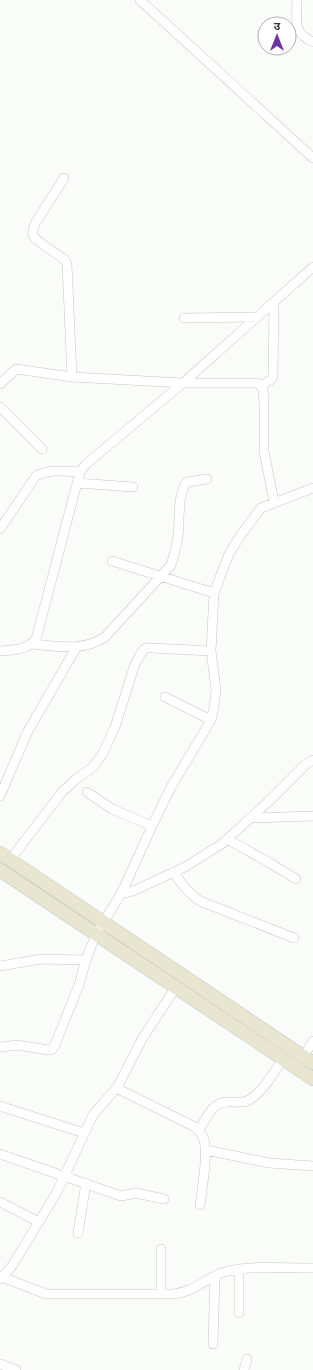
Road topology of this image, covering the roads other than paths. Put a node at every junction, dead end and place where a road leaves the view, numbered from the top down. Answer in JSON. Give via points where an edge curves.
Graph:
{"nodes":[{"id":1,"x":140,"y":0,"type":"edge"},
{"id":2,"x":296,"y":0,"type":"edge"},
{"id":3,"x":313,"y":42,"type":"edge"},
{"id":4,"x":313,"y":158,"type":"edge"},
{"id":5,"x":64,"y":178,"type":"dead end"},
{"id":6,"x":313,"y":267,"type":"edge"},
{"id":7,"x":274,"y":302,"type":"junction"},
{"id":8,"x":257,"y":317,"type":"junction"},
{"id":9,"x":184,"y":318,"type":"dead end"},
{"id":10,"x":72,"y":377,"type":"junction"},
{"id":11,"x":183,"y":383,"type":"junction"},
{"id":12,"x":0,"y":384,"type":"edge"},
{"id":13,"x":261,"y":386,"type":"junction"},
{"id":14,"x":0,"y":407,"type":"edge"},
{"id":15,"x":42,"y":450,"type":"dead end"},
{"id":16,"x":80,"y":472,"type":"junction"},
{"id":17,"x":207,"y":479,"type":"dead end"},
{"id":18,"x":77,"y":483,"type":"junction"},
{"id":19,"x":133,"y":487,"type":"dead end"},
{"id":20,"x":313,"y":488,"type":"edge"},
{"id":21,"x":274,"y":502,"type":"junction"},
{"id":22,"x":0,"y":529,"type":"edge"},
{"id":23,"x":112,"y":561,"type":"dead end"},
{"id":24,"x":161,"y":576,"type":"junction"},
{"id":25,"x":214,"y":593,"type":"junction"},
{"id":26,"x":32,"y":644,"type":"junction"},
{"id":27,"x":76,"y":648,"type":"junction"},
{"id":28,"x":211,"y":651,"type":"junction"},
{"id":29,"x":0,"y":652,"type":"edge"},
{"id":30,"x":165,"y":697,"type":"dead end"},
{"id":31,"x":211,"y":720,"type":"junction"},
{"id":32,"x":313,"y":760,"type":"edge"},
{"id":33,"x":87,"y":792,"type":"dead end"},
{"id":34,"x":0,"y":796,"type":"edge"},
{"id":35,"x":313,"y":816,"type":"edge"},
{"id":36,"x":251,"y":818,"type":"junction"},
{"id":37,"x":152,"y":826,"type":"junction"},
{"id":38,"x":227,"y":839,"type":"junction"},
{"id":39,"x":5,"y":856,"type":"edge"},
{"id":40,"x":0,"y":870,"type":"edge"},
{"id":41,"x":173,"y":872,"type":"junction"},
{"id":42,"x":296,"y":879,"type":"dead end"},
{"id":43,"x":121,"y":894,"type":"junction"},
{"id":44,"x":102,"y":923,"type":"junction"},
{"id":45,"x":96,"y":934,"type":"junction"},
{"id":46,"x":294,"y":938,"type":"dead end"},
{"id":47,"x":86,"y":960,"type":"junction"},
{"id":48,"x":0,"y":966,"type":"edge"},
{"id":49,"x":176,"y":987,"type":"junction"},
{"id":50,"x":313,"y":1041,"type":"edge"},
{"id":51,"x":0,"y":1047,"type":"edge"},
{"id":52,"x":283,"y":1059,"type":"junction"},
{"id":53,"x":309,"y":1060,"type":"edge"},
{"id":54,"x":313,"y":1079,"type":"edge"},
{"id":55,"x":116,"y":1088,"type":"junction"},
{"id":56,"x":0,"y":1106,"type":"edge"},
{"id":57,"x":199,"y":1130,"type":"junction"},
{"id":58,"x":84,"y":1133,"type":"junction"},
{"id":59,"x":206,"y":1150,"type":"junction"},
{"id":60,"x":0,"y":1154,"type":"edge"},
{"id":61,"x":313,"y":1166,"type":"edge"},
{"id":62,"x":66,"y":1176,"type":"junction"},
{"id":63,"x":86,"y":1183,"type":"junction"},
{"id":64,"x":164,"y":1200,"type":"dead end"},
{"id":65,"x":0,"y":1202,"type":"edge"},
{"id":66,"x":200,"y":1205,"type":"dead end"},
{"id":67,"x":38,"y":1222,"type":"junction"},
{"id":68,"x":78,"y":1233,"type":"dead end"},
{"id":69,"x":161,"y":1249,"type":"dead end"},
{"id":70,"x":313,"y":1268,"type":"edge"},
{"id":71,"x":239,"y":1269,"type":"junction"},
{"id":72,"x":215,"y":1277,"type":"junction"},
{"id":73,"x":1,"y":1278,"type":"edge"},
{"id":74,"x":161,"y":1294,"type":"junction"},
{"id":75,"x":239,"y":1313,"type":"dead end"},
{"id":76,"x":213,"y":1344,"type":"dead end"},
{"id":77,"x":247,"y":1359,"type":"dead end"},
{"id":78,"x":0,"y":1364,"type":"edge"},
{"id":79,"x":16,"y":1370,"type":"edge"},
{"id":80,"x":244,"y":1370,"type":"edge"}],
"edges":[{"from":1,"to":4,"type":"street"},
{"from":2,"to":3,"type":"street","via":[[298,32]]},
{"from":5,"to":10,"type":"street","via":[[36,222],[33,234],[67,264]]},
{"from":6,"to":7,"type":"street"},
{"from":7,"to":8,"type":"street"},
{"from":7,"to":13,"type":"street","via":[[273,376]]},
{"from":8,"to":9,"type":"street"},
{"from":8,"to":11,"type":"street"},
{"from":10,"to":11,"type":"street"},
{"from":10,"to":12,"type":"street","via":[[16,369]]},
{"from":11,"to":13,"type":"street","via":[[257,383]]},
{"from":11,"to":16,"type":"street","via":[[90,460]]},
{"from":13,"to":21,"type":"street","via":[[264,402],[264,451]]},
{"from":14,"to":15,"type":"street"},
{"from":16,"to":18,"type":"street"},
{"from":16,"to":22,"type":"street","via":[[51,471],[36,476]]},
{"from":17,"to":24,"type":"street","via":[[187,482],[184,486],[174,556]]},
{"from":18,"to":19,"type":"street"},
{"from":18,"to":26,"type":"street","via":[[36,639]]},
{"from":20,"to":21,"type":"street"},
{"from":21,"to":25,"type":"street","via":[[261,508],[240,536],[229,554]]},
{"from":23,"to":24,"type":"street"},
{"from":24,"to":25,"type":"street"},
{"from":24,"to":27,"type":"street","via":[[105,637],[98,642]]},
{"from":25,"to":28,"type":"street"},
{"from":26,"to":27,"type":"street"},
{"from":26,"to":29,"type":"street"},
{"from":27,"to":34,"type":"street","via":[[28,731]]},
{"from":28,"to":31,"type":"street","via":[[216,690]]},
{"from":28,"to":39,"type":"street","via":[[151,648],[143,650],[135,664],[115,727],[102,755],[93,767],[62,792]]},
{"from":30,"to":31,"type":"street"},
{"from":31,"to":37,"type":"street"},
{"from":32,"to":36,"type":"street"},
{"from":33,"to":37,"type":"street","via":[[112,809]]},
{"from":35,"to":36,"type":"street"},
{"from":36,"to":38,"type":"street"},
{"from":37,"to":43,"type":"street"},
{"from":38,"to":41,"type":"street","via":[[186,867]]},
{"from":38,"to":42,"type":"street"},
{"from":39,"to":44,"type":"main road"},
{"from":40,"to":45,"type":"main road"},
{"from":41,"to":43,"type":"street"},
{"from":41,"to":46,"type":"street","via":[[186,889],[200,901]]},
{"from":43,"to":44,"type":"street"},
{"from":44,"to":45,"type":"street"},
{"from":44,"to":53,"type":"main road"},
{"from":45,"to":47,"type":"street"},
{"from":45,"to":49,"type":"main road"},
{"from":47,"to":48,"type":"street","via":[[41,959]]},
{"from":47,"to":51,"type":"street","via":[[79,985],[54,1047],[51,1050],[12,1044]]},
{"from":49,"to":52,"type":"main road"},
{"from":49,"to":55,"type":"street","via":[[142,1039]]},
{"from":50,"to":53,"type":"street"},
{"from":52,"to":54,"type":"main road"},
{"from":52,"to":57,"type":"street","via":[[266,1084],[252,1098],[214,1106]]},
{"from":55,"to":57,"type":"street"},
{"from":55,"to":58,"type":"street","via":[[93,1115]]},
{"from":56,"to":58,"type":"street"},
{"from":57,"to":59,"type":"street"},
{"from":58,"to":62,"type":"street"},
{"from":59,"to":61,"type":"street","via":[[269,1163]]},
{"from":59,"to":66,"type":"street"},
{"from":60,"to":62,"type":"street"},
{"from":62,"to":63,"type":"street"},
{"from":62,"to":67,"type":"street"},
{"from":63,"to":64,"type":"street","via":[[121,1196],[136,1192]]},
{"from":63,"to":68,"type":"street"},
{"from":65,"to":67,"type":"street"},
{"from":67,"to":73,"type":"street","via":[[12,1266]]},
{"from":69,"to":74,"type":"street"},
{"from":70,"to":71,"type":"street"},
{"from":71,"to":72,"type":"street"},
{"from":71,"to":75,"type":"street"},
{"from":72,"to":74,"type":"street","via":[[185,1293]]},
{"from":72,"to":76,"type":"street"},
{"from":73,"to":74,"type":"street","via":[[46,1294]]},
{"from":77,"to":80,"type":"street"},
{"from":78,"to":79,"type":"street"}]}
